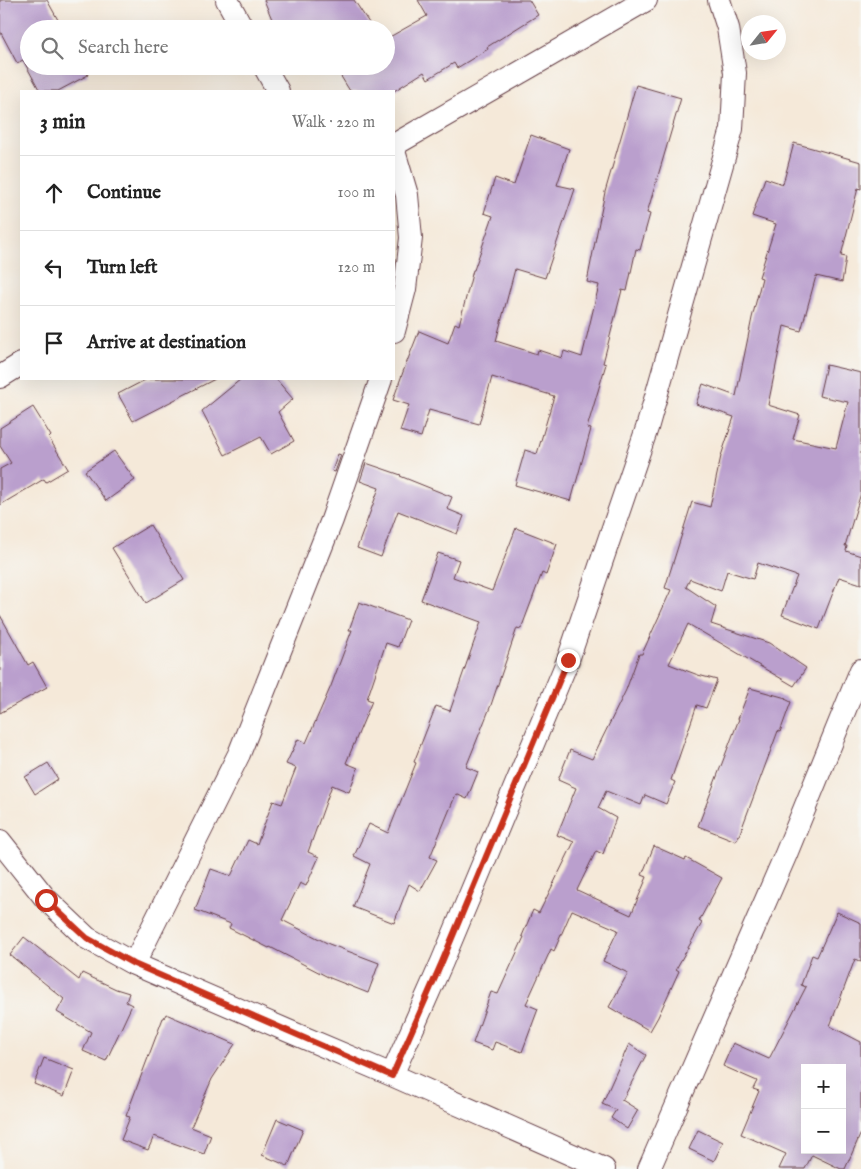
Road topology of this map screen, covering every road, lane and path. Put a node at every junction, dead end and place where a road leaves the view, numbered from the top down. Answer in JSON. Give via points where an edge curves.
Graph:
{"nodes":[{"id":1,"x":227,"y":0,"type":"edge"},
{"id":2,"x":646,"y":0,"type":"edge"},
{"id":3,"x":719,"y":0,"type":"edge"},
{"id":4,"x":238,"y":20,"type":"edge"},
{"id":5,"x":269,"y":75,"type":"edge"},
{"id":6,"x":277,"y":90,"type":"edge"},
{"id":7,"x":395,"y":144,"type":"edge"},
{"id":8,"x":395,"y":154,"type":"edge"},
{"id":9,"x":395,"y":327,"type":"edge"},
{"id":10,"x":20,"y":365,"type":"edge"},
{"id":11,"x":0,"y":377,"type":"edge"},
{"id":12,"x":381,"y":380,"type":"edge"},
{"id":13,"x":861,"y":670,"type":"edge"},
{"id":14,"x":0,"y":841,"type":"edge"},
{"id":15,"x":134,"y":964,"type":"junction"},
{"id":16,"x":392,"y":1076,"type":"junction"},
{"id":17,"x":604,"y":1169,"type":"edge"},
{"id":18,"x":649,"y":1169,"type":"edge"}],
"edges":[{"from":1,"to":4,"type":"street"},
{"from":2,"to":7,"type":"street"},
{"from":3,"to":16,"type":"street","via":[[728,28],[735,74],[732,129],[646,428],[568,660]]},
{"from":5,"to":6,"type":"street"},
{"from":8,"to":9,"type":"street","via":[[407,195],[411,238],[405,289]]},
{"from":10,"to":11,"type":"street"},
{"from":12,"to":15,"type":"street","via":[[332,520],[239,754]]},
{"from":13,"to":18,"type":"street","via":[[786,854]]},
{"from":14,"to":15,"type":"street","via":[[46,900],[80,932]]},
{"from":15,"to":16,"type":"street"},
{"from":16,"to":17,"type":"street"}]}
